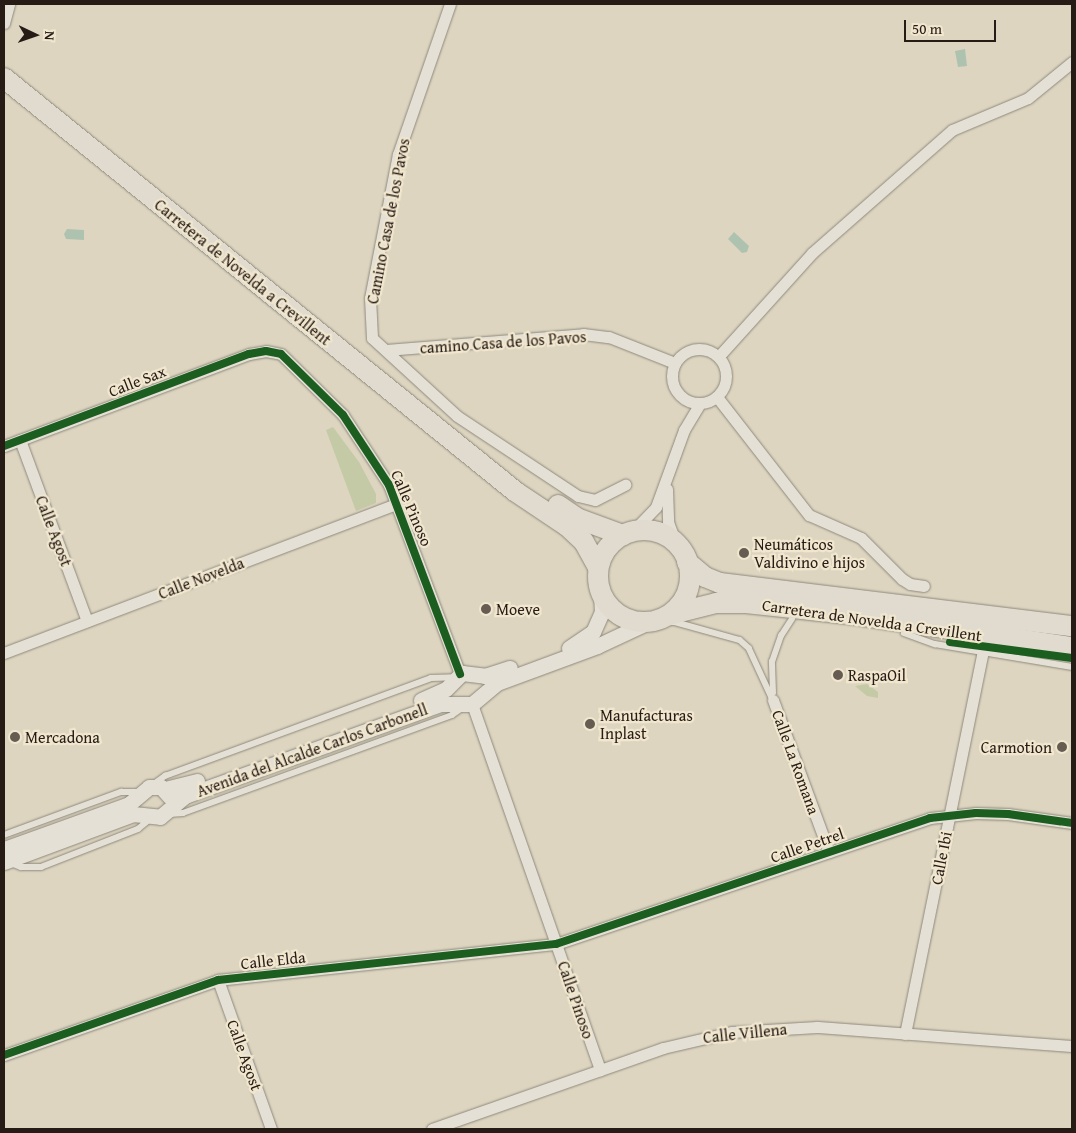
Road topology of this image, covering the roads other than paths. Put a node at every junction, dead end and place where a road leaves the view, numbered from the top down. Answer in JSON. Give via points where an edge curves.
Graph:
{"nodes":[{"id":1,"x":9,"y":4,"type":"edge"},
{"id":2,"x":450,"y":4,"type":"edge"},
{"id":3,"x":4,"y":23,"type":"edge"},
{"id":4,"x":1072,"y":62,"type":"edge"},
{"id":5,"x":6,"y":80,"type":"edge"},
{"id":6,"x":386,"y":350,"type":"junction"},
{"id":7,"x":280,"y":354,"type":"joint"},
{"id":8,"x":719,"y":356,"type":"junction"},
{"id":9,"x":675,"y":363,"type":"junction"},
{"id":10,"x":717,"y":397,"type":"junction"},
{"id":11,"x":683,"y":398,"type":"junction"},
{"id":12,"x":700,"y":403,"type":"junction"},
{"id":13,"x":684,"y":430,"type":"junction"},
{"id":14,"x":4,"y":433,"type":"edge"},
{"id":15,"x":20,"y":440,"type":"junction"},
{"id":16,"x":5,"y":446,"type":"edge"},
{"id":17,"x":484,"y":464,"type":"junction"},
{"id":18,"x":667,"y":481,"type":"junction"},
{"id":19,"x":625,"y":486,"type":"dead end"},
{"id":20,"x":398,"y":503,"type":"junction"},
{"id":21,"x":628,"y":533,"type":"junction"},
{"id":22,"x":675,"y":541,"type":"junction"},
{"id":23,"x":687,"y":562,"type":"junction"},
{"id":24,"x":598,"y":568,"type":"junction"},
{"id":25,"x":924,"y":586,"type":"dead end"},
{"id":26,"x":601,"y":595,"type":"junction"},
{"id":27,"x":657,"y":620,"type":"junction"},
{"id":28,"x":792,"y":620,"type":"dead end"},
{"id":29,"x":87,"y":621,"type":"junction"},
{"id":30,"x":1072,"y":626,"type":"edge"},
{"id":31,"x":904,"y":634,"type":"dead end"},
{"id":32,"x":1072,"y":647,"type":"edge"},
{"id":33,"x":983,"y":652,"type":"junction"},
{"id":34,"x":4,"y":653,"type":"edge"},
{"id":35,"x":1072,"y":667,"type":"edge"},
{"id":36,"x":476,"y":675,"type":"junction"},
{"id":37,"x":456,"y":678,"type":"junction"},
{"id":38,"x":773,"y":700,"type":"junction"},
{"id":39,"x":470,"y":701,"type":"junction"},
{"id":40,"x":150,"y":790,"type":"junction"},
{"id":41,"x":158,"y":814,"type":"junction"},
{"id":42,"x":950,"y":815,"type":"junction"},
{"id":43,"x":1072,"y":824,"type":"edge"},
{"id":44,"x":4,"y":835,"type":"edge"},
{"id":45,"x":4,"y":849,"type":"edge"},
{"id":46,"x":829,"y":852,"type":"junction"},
{"id":47,"x":4,"y":862,"type":"edge"},
{"id":48,"x":556,"y":944,"type":"junction"},
{"id":49,"x":218,"y":980,"type":"junction"},
{"id":50,"x":905,"y":1034,"type":"junction"},
{"id":51,"x":1072,"y":1046,"type":"edge"},
{"id":52,"x":4,"y":1055,"type":"edge"},
{"id":53,"x":600,"y":1070,"type":"junction"},
{"id":54,"x":271,"y":1129,"type":"edge"},
{"id":55,"x":432,"y":1129,"type":"edge"}],
"edges":[{"from":1,"to":3,"type":"street"},
{"from":2,"to":6,"type":"street","name":"Camino Casa de los Pavos","via":[[398,154],[370,298],[372,338]]},
{"from":4,"to":8,"type":"street","via":[[1028,98],[952,130],[812,253]]},
{"from":5,"to":17,"type":"highway","name":"Carretera de Novelda a Crevillent"},
{"from":6,"to":9,"type":"street","name":"camino Casa de los Pavos","via":[[583,334],[609,337]]},
{"from":6,"to":19,"type":"street","name":"Camino Casa de los Pavos","via":[[457,416],[578,496],[595,500]]},
{"from":7,"to":15,"type":"street","name":"Calle Sax","via":[[266,351],[249,354]]},
{"from":7,"to":20,"type":"street","name":"Calle Pinoso","via":[[343,415],[362,440]]},
{"from":8,"to":9,"type":"street","via":[[700,348],[681,355]]},
{"from":8,"to":10,"type":"street","via":[[724,364],[726,382]]},
{"from":9,"to":11,"type":"street","via":[[672,382]]},
{"from":10,"to":12,"type":"street"},
{"from":10,"to":25,"type":"street","via":[[809,515],[861,538],[902,579]]},
{"from":11,"to":12,"type":"street"},
{"from":11,"to":13,"type":"street"},
{"from":12,"to":13,"type":"street"},
{"from":13,"to":18,"type":"street"},
{"from":14,"to":16,"type":"street"},
{"from":15,"to":16,"type":"street","name":"Calle Sax"},
{"from":15,"to":29,"type":"street","name":"Calle Agost"},
{"from":17,"to":21,"type":"highway","via":[[579,519]]},
{"from":17,"to":24,"type":"highway","via":[[516,492],[567,526],[584,542]]},
{"from":18,"to":21,"type":"street","via":[[656,507]]},
{"from":18,"to":22,"type":"street","via":[[668,522]]},
{"from":20,"to":29,"type":"street","name":"Calle Novelda"},
{"from":20,"to":37,"type":"street","name":"Calle Pinoso"},
{"from":21,"to":22,"type":"highway","via":[[649,531]]},
{"from":21,"to":24,"type":"highway","via":[[603,554]]},
{"from":22,"to":23,"type":"highway"},
{"from":23,"to":27,"type":"highway","via":[[688,586]]},
{"from":23,"to":30,"type":"highway","name":"Carretera de Novelda a Crevillent","via":[[705,577],[720,582]]},
{"from":24,"to":26,"type":"highway"},
{"from":26,"to":27,"type":"highway","via":[[619,616]]},
{"from":26,"to":36,"type":"main road","via":[[600,620],[585,640],[494,674]]},
{"from":27,"to":32,"type":"highway","name":"Carretera de Novelda a Crevillent","via":[[716,603],[746,603],[857,615]]},
{"from":27,"to":38,"type":"lane","via":[[676,622],[740,640],[750,648]]},
{"from":27,"to":39,"type":"main road","name":"Avenida del Alcalde Carlos Carbonell","via":[[497,683]]},
{"from":28,"to":38,"type":"lane","via":[[781,636],[772,662]]},
{"from":29,"to":34,"type":"street","name":"Calle Novelda"},
{"from":31,"to":33,"type":"lane","via":[[935,644]]},
{"from":33,"to":35,"type":"lane"},
{"from":33,"to":42,"type":"street","name":"Calle Ibi"},
{"from":36,"to":37,"type":"main road"},
{"from":36,"to":39,"type":"main road","via":[[482,683]]},
{"from":37,"to":39,"type":"main road","via":[[452,693]]},
{"from":37,"to":40,"type":"main road","name":"Avenida del Alcalde Carlos Carbonell","via":[[438,694],[183,786]]},
{"from":38,"to":46,"type":"street","name":"Calle La Romana"},
{"from":39,"to":41,"type":"main road","name":"Avenida del Alcalde Carlos Carbonell","via":[[440,704],[185,796]]},
{"from":39,"to":48,"type":"street","name":"Calle Pinoso"},
{"from":40,"to":41,"type":"main road","via":[[139,805]]},
{"from":40,"to":41,"type":"main road","via":[[170,797]]},
{"from":40,"to":44,"type":"lane","via":[[121,792]]},
{"from":40,"to":45,"type":"main road","name":"Avenida del Alcalde Carlos Carbonell","via":[[129,804]]},
{"from":41,"to":47,"type":"main road","name":"Avenida del Alcalde Carlos Carbonell","via":[[133,814]]},
{"from":42,"to":43,"type":"street","name":"Calle Petrel","via":[[1008,814]]},
{"from":42,"to":46,"type":"street","name":"Calle Petrel","via":[[930,818]]},
{"from":42,"to":50,"type":"street","name":"Calle Ibi"},
{"from":46,"to":48,"type":"street","name":"Calle Petrel"},
{"from":48,"to":49,"type":"street","name":"Calle Elda"},
{"from":48,"to":53,"type":"street","name":"Calle Pinoso"},
{"from":49,"to":52,"type":"street","name":"Calle Elda"},
{"from":49,"to":54,"type":"street","name":"Calle Agost"},
{"from":50,"to":51,"type":"street","name":"Calle Villena"},
{"from":50,"to":53,"type":"street","name":"Calle Villena","via":[[817,1027],[732,1032],[682,1042]]},
{"from":53,"to":55,"type":"street","name":"Calle Villena"}]}
